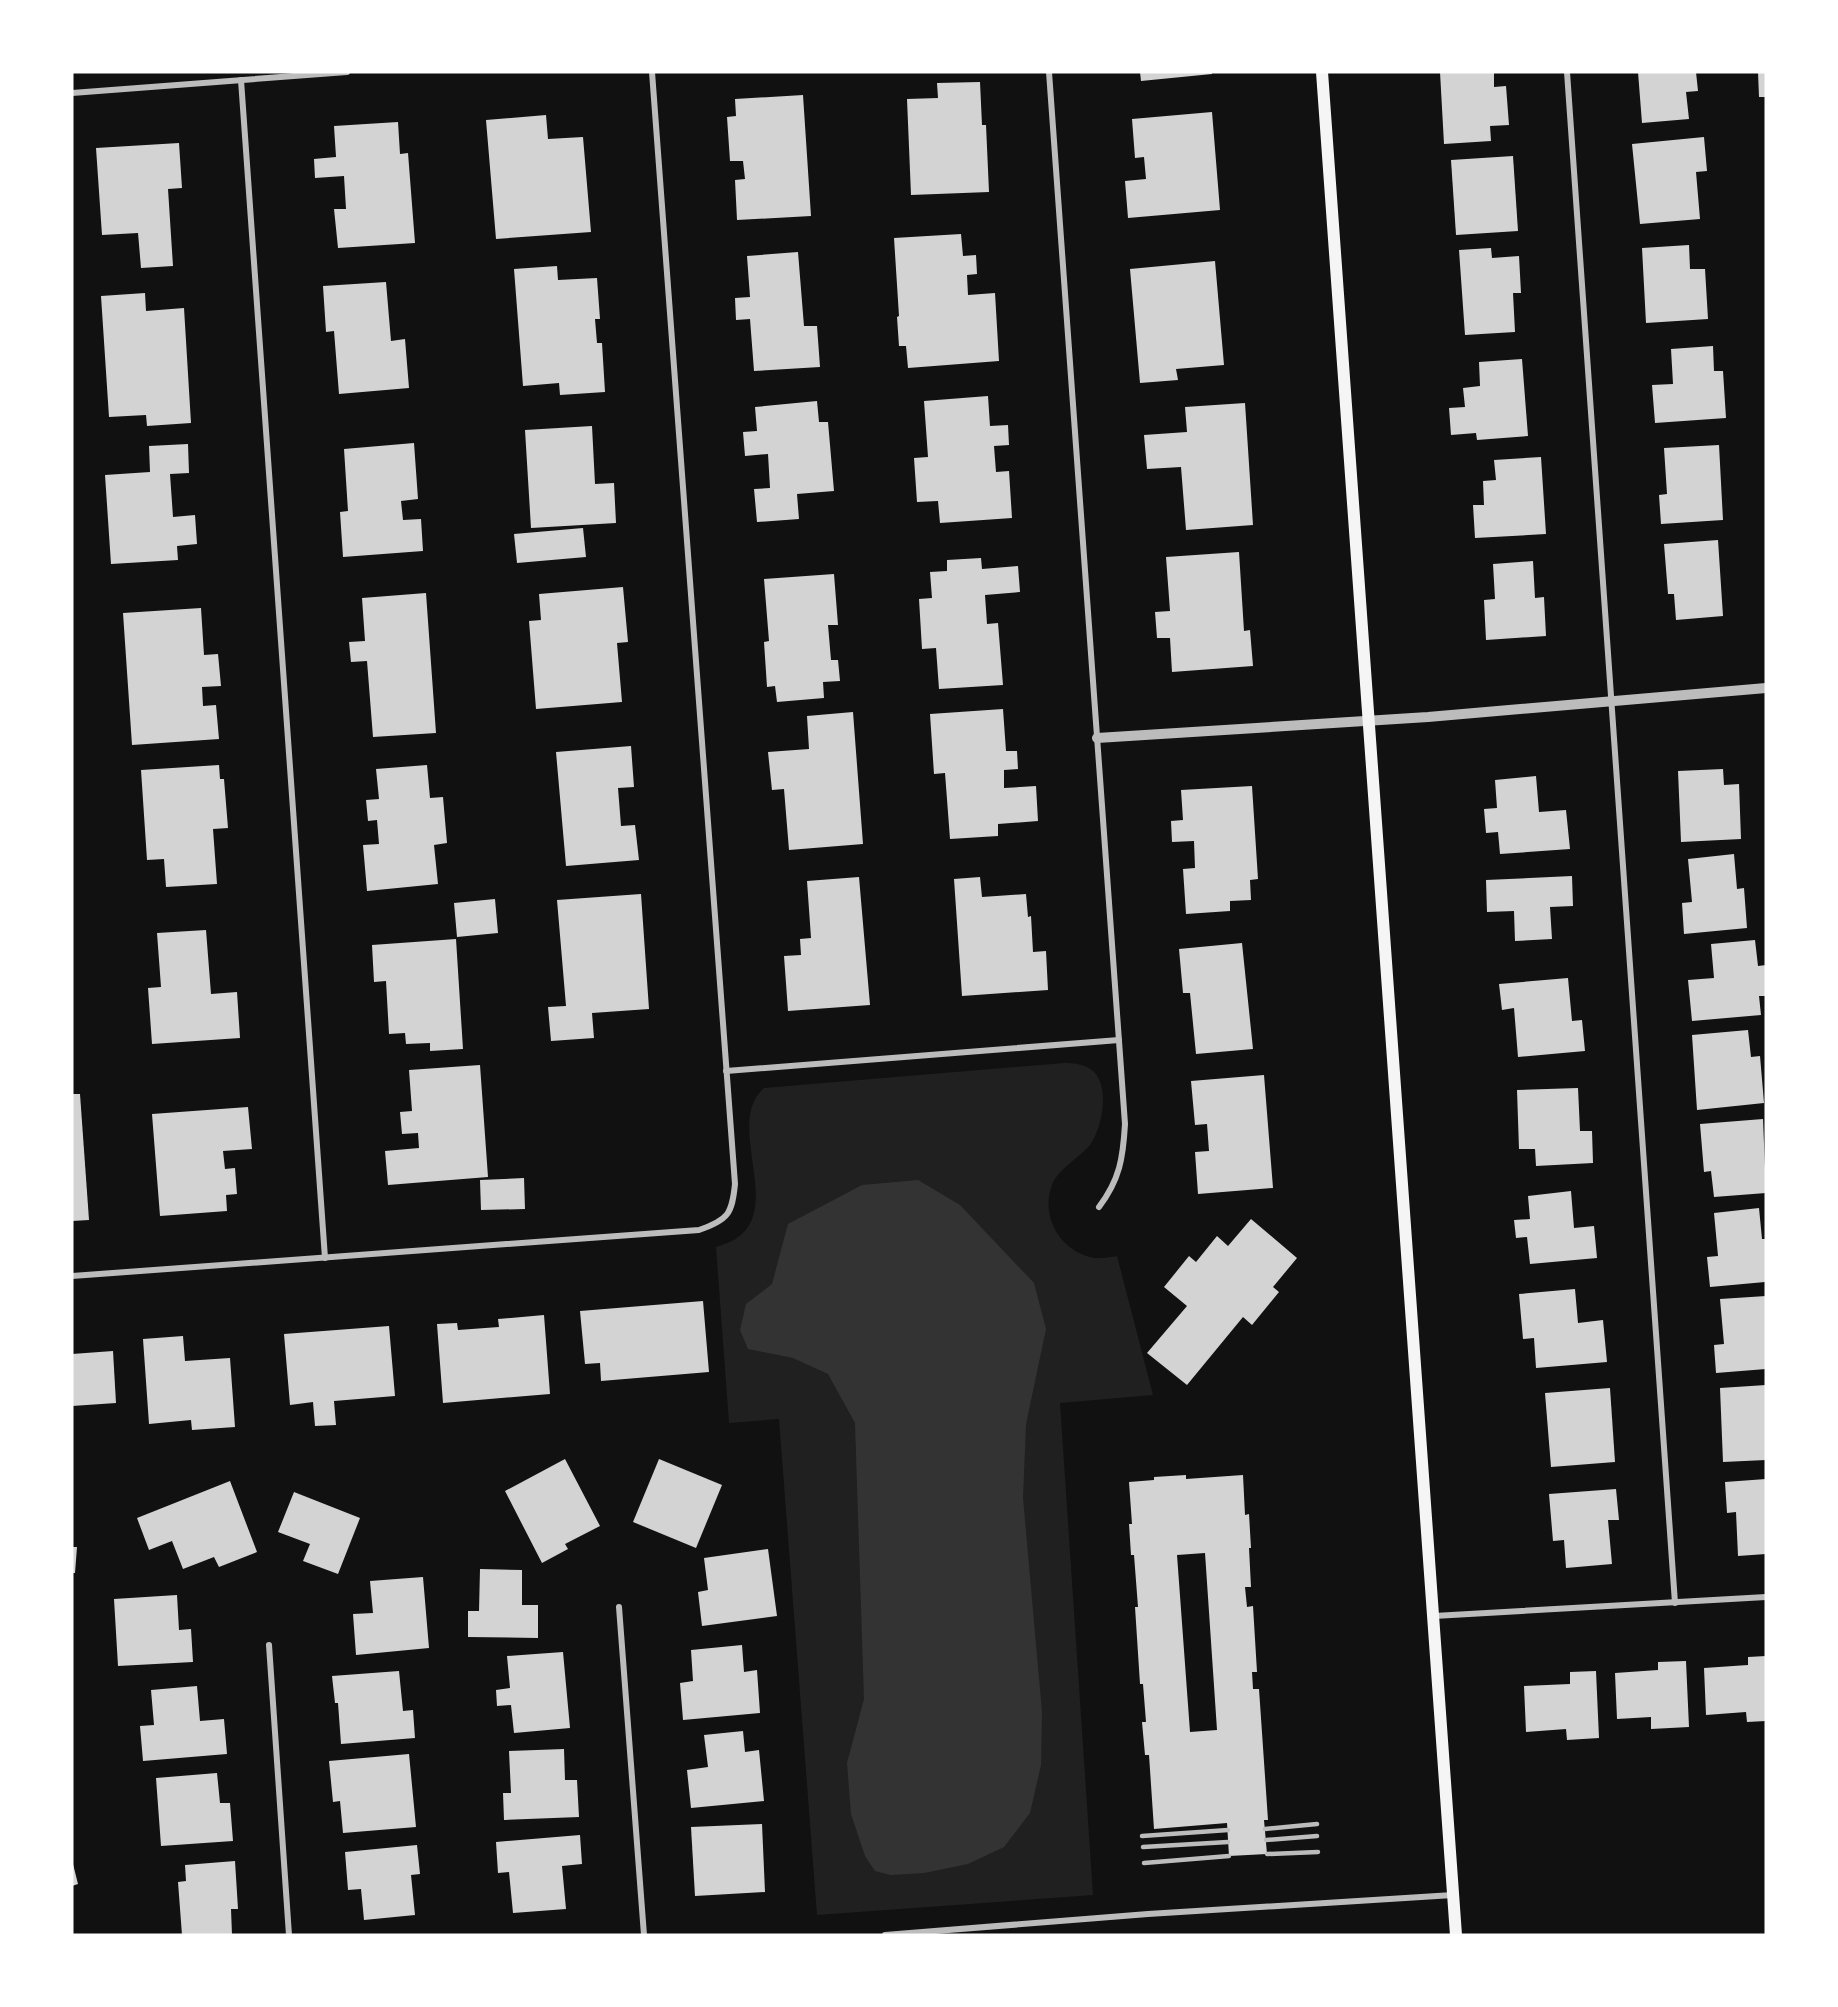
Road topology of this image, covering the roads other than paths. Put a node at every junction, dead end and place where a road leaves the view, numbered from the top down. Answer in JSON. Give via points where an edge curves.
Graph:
{"nodes":[{"id":1,"x":347,"y":72,"type":"edge"},
{"id":2,"x":652,"y":72,"type":"edge"},
{"id":3,"x":1049,"y":72,"type":"edge"},
{"id":4,"x":1323,"y":72,"type":"edge"},
{"id":5,"x":1567,"y":72,"type":"edge"},
{"id":6,"x":241,"y":81,"type":"junction"},
{"id":7,"x":72,"y":93,"type":"edge"},
{"id":8,"x":1766,"y":688,"type":"edge"},
{"id":9,"x":1613,"y":700,"type":"junction"},
{"id":10,"x":1370,"y":721,"type":"junction"},
{"id":11,"x":1097,"y":738,"type":"junction"},
{"id":12,"x":1119,"y":1040,"type":"junction"},
{"id":13,"x":726,"y":1071,"type":"junction"},
{"id":14,"x":1099,"y":1207,"type":"dead end"},
{"id":15,"x":325,"y":1258,"type":"junction"},
{"id":16,"x":72,"y":1276,"type":"edge"},
{"id":17,"x":1766,"y":1597,"type":"edge"},
{"id":18,"x":1675,"y":1603,"type":"junction"},
{"id":19,"x":619,"y":1607,"type":"dead end"},
{"id":20,"x":1434,"y":1616,"type":"junction"},
{"id":21,"x":269,"y":1646,"type":"dead end"},
{"id":22,"x":1317,"y":1824,"type":"dead end"},
{"id":23,"x":1265,"y":1828,"type":"dead end"},
{"id":24,"x":1228,"y":1830,"type":"dead end"},
{"id":25,"x":1142,"y":1836,"type":"dead end"},
{"id":26,"x":1317,"y":1836,"type":"dead end"},
{"id":27,"x":1266,"y":1840,"type":"dead end"},
{"id":28,"x":1228,"y":1842,"type":"dead end"},
{"id":29,"x":1143,"y":1847,"type":"dead end"},
{"id":30,"x":1318,"y":1852,"type":"dead end"},
{"id":31,"x":1267,"y":1854,"type":"dead end"},
{"id":32,"x":1229,"y":1856,"type":"dead end"},
{"id":33,"x":1144,"y":1863,"type":"dead end"},
{"id":34,"x":1453,"y":1895,"type":"junction"},
{"id":35,"x":289,"y":1935,"type":"edge"},
{"id":36,"x":644,"y":1935,"type":"edge"},
{"id":37,"x":885,"y":1935,"type":"edge"},
{"id":38,"x":1456,"y":1935,"type":"edge"}],
"edges":[{"from":1,"to":6,"type":"street"},
{"from":2,"to":13,"type":"street"},
{"from":3,"to":11,"type":"street"},
{"from":4,"to":10,"type":"main road"},
{"from":5,"to":9,"type":"street"},
{"from":6,"to":7,"type":"street"},
{"from":6,"to":15,"type":"street"},
{"from":8,"to":9,"type":"street"},
{"from":9,"to":10,"type":"street"},
{"from":9,"to":18,"type":"street"},
{"from":10,"to":11,"type":"street"},
{"from":10,"to":20,"type":"main road"},
{"from":11,"to":12,"type":"street"},
{"from":12,"to":13,"type":"street"},
{"from":12,"to":14,"type":"street","via":[[1124,1148],[1120,1172]]},
{"from":13,"to":15,"type":"street","via":[[735,1184],[729,1215],[716,1224],[699,1230]]},
{"from":15,"to":16,"type":"street"},
{"from":17,"to":18,"type":"street"},
{"from":18,"to":20,"type":"street"},
{"from":19,"to":36,"type":"street"},
{"from":20,"to":34,"type":"main road"},
{"from":21,"to":35,"type":"street"},
{"from":22,"to":23,"type":"lane"},
{"from":24,"to":25,"type":"lane"},
{"from":26,"to":27,"type":"lane"},
{"from":28,"to":29,"type":"lane"},
{"from":30,"to":31,"type":"lane"},
{"from":32,"to":33,"type":"lane"},
{"from":34,"to":37,"type":"street"},
{"from":34,"to":38,"type":"main road"}]}
